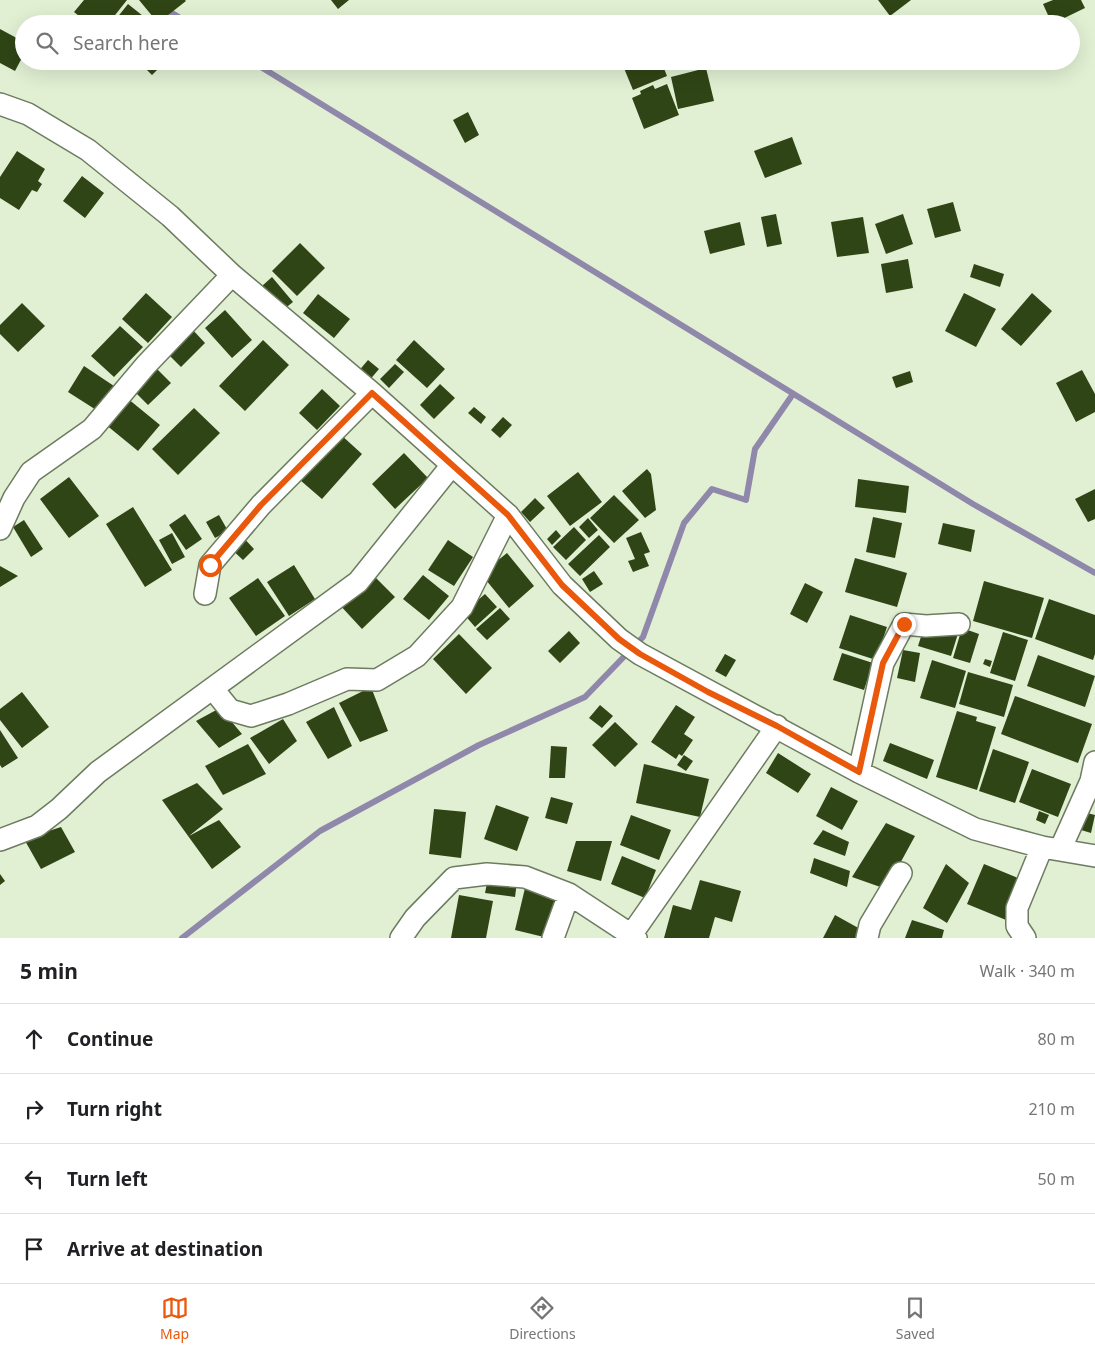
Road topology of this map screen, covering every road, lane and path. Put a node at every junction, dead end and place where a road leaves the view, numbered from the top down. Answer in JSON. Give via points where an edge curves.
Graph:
{"nodes":[{"id":1,"x":0,"y":104,"type":"edge"},
{"id":2,"x":232,"y":275,"type":"junction"},
{"id":3,"x":372,"y":393,"type":"junction"},
{"id":4,"x":452,"y":464,"type":"junction"},
{"id":5,"x":508,"y":515,"type":"junction"},
{"id":6,"x":0,"y":529,"type":"edge"},
{"id":7,"x":205,"y":594,"type":"dead end"},
{"id":8,"x":959,"y":624,"type":"dead end"},
{"id":9,"x":213,"y":688,"type":"junction"},
{"id":10,"x":777,"y":726,"type":"junction"},
{"id":11,"x":1095,"y":762,"type":"edge"},
{"id":12,"x":859,"y":772,"type":"junction"},
{"id":13,"x":0,"y":840,"type":"edge"},
{"id":14,"x":1051,"y":848,"type":"junction"},
{"id":15,"x":1095,"y":856,"type":"edge"},
{"id":16,"x":901,"y":873,"type":"dead end"},
{"id":17,"x":569,"y":894,"type":"junction"},
{"id":18,"x":632,"y":937,"type":"edge"},
{"id":19,"x":401,"y":938,"type":"edge"},
{"id":20,"x":553,"y":938,"type":"edge"},
{"id":21,"x":867,"y":938,"type":"edge"},
{"id":22,"x":1025,"y":938,"type":"edge"}],
"edges":[{"from":1,"to":2,"type":"street","via":[[28,114],[88,150],[170,216]]},
{"from":2,"to":3,"type":"street"},
{"from":2,"to":6,"type":"street","via":[[146,364],[92,429],[31,472],[14,498]]},
{"from":3,"to":4,"type":"street"},
{"from":3,"to":7,"type":"street","via":[[261,505],[210,565]]},
{"from":4,"to":5,"type":"street"},
{"from":4,"to":9,"type":"street","via":[[358,582]]},
{"from":5,"to":9,"type":"street","via":[[462,607],[417,656],[377,680],[347,679],[251,716],[230,710]]},
{"from":5,"to":10,"type":"street","via":[[562,585],[619,639],[640,654]]},
{"from":8,"to":12,"type":"street","via":[[904,624],[883,663]]},
{"from":9,"to":13,"type":"street","via":[[98,772],[37,826]]},
{"from":10,"to":12,"type":"street"},
{"from":10,"to":18,"type":"street"},
{"from":11,"to":14,"type":"street","via":[[1090,781]]},
{"from":12,"to":14,"type":"street","via":[[975,829]]},
{"from":14,"to":15,"type":"street"},
{"from":14,"to":22,"type":"street","via":[[1017,908],[1017,926]]},
{"from":16,"to":21,"type":"street","via":[[870,925]]},
{"from":17,"to":18,"type":"street"},
{"from":17,"to":19,"type":"street","via":[[525,877],[487,874],[454,878],[421,911]]},
{"from":17,"to":20,"type":"street"}]}
